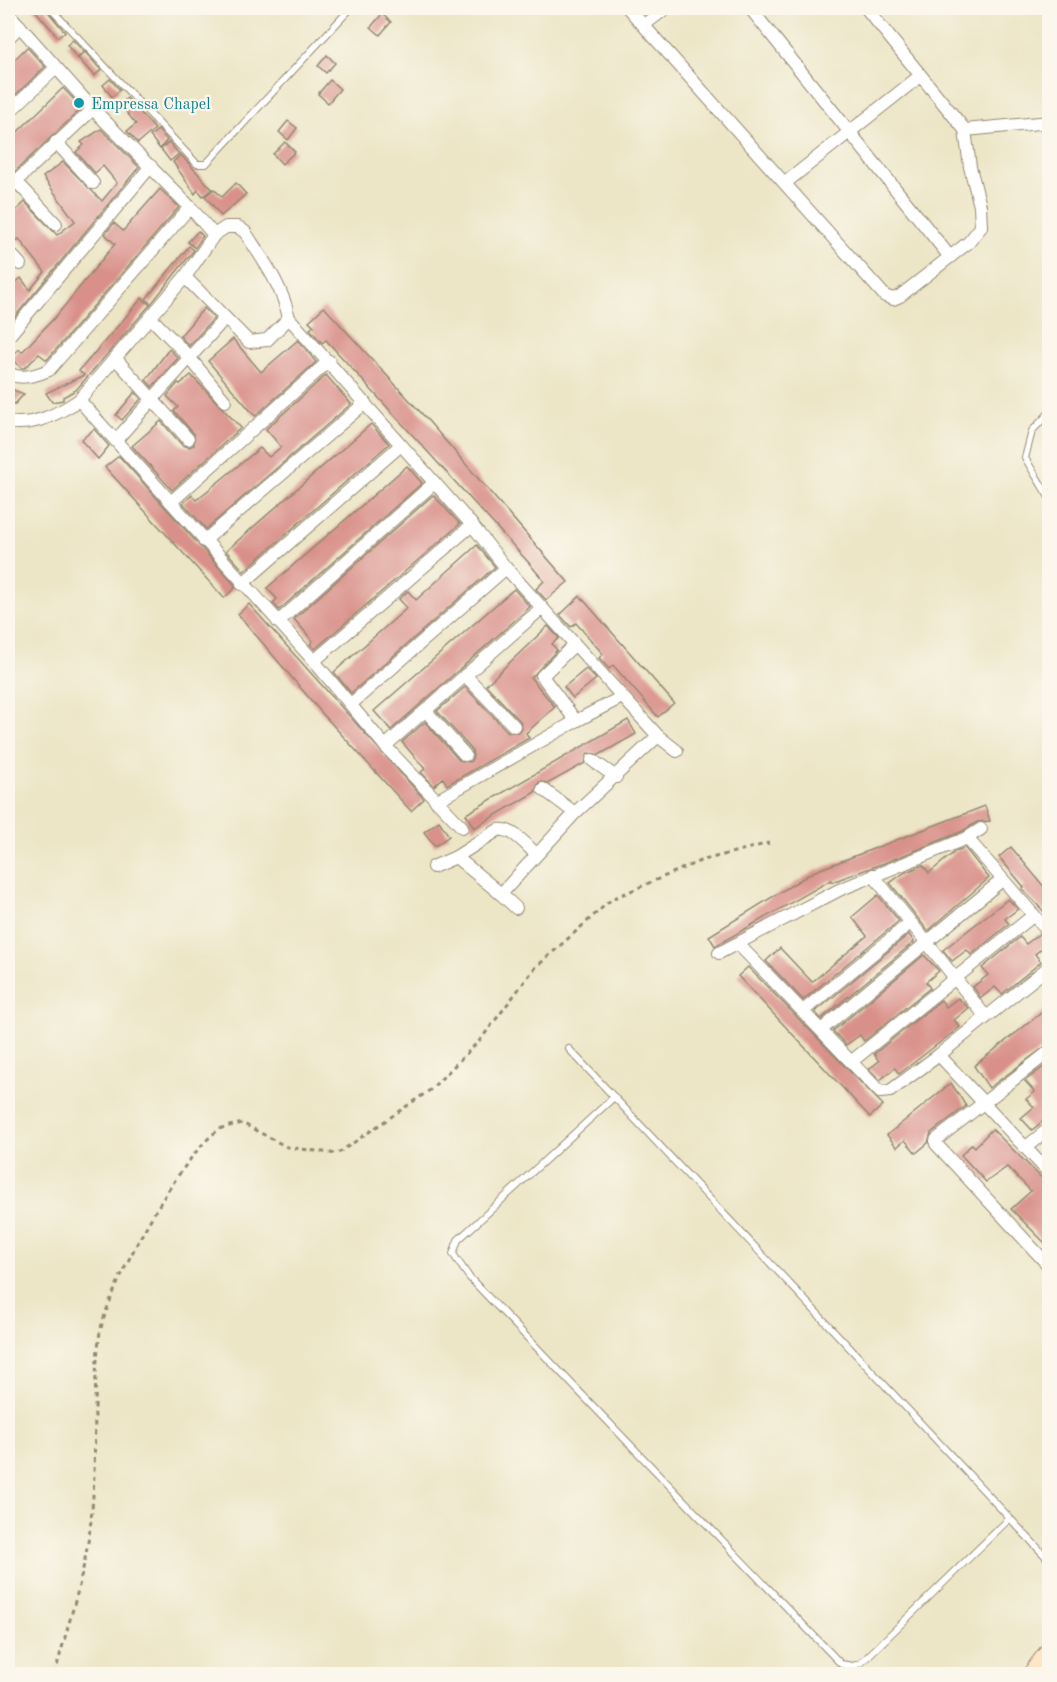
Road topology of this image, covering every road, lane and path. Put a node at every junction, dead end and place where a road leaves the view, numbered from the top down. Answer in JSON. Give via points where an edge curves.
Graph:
{"nodes":[{"id":1,"x":50,"y":8,"type":"edge"},
{"id":2,"x":351,"y":8,"type":"edge"},
{"id":3,"x":628,"y":8,"type":"edge"},
{"id":4,"x":666,"y":8,"type":"edge"},
{"id":5,"x":750,"y":8,"type":"edge"},
{"id":6,"x":866,"y":8,"type":"edge"},
{"id":7,"x":8,"y":13,"type":"edge"},
{"id":8,"x":644,"y":25,"type":"junction"},
{"id":9,"x":20,"y":26,"type":"junction"},
{"id":10,"x":8,"y":38,"type":"edge"},
{"id":11,"x":56,"y":68,"type":"junction"},
{"id":12,"x":920,"y":76,"type":"junction"},
{"id":13,"x":93,"y":109,"type":"junction"},
{"id":14,"x":8,"y":113,"type":"edge"},
{"id":15,"x":1050,"y":122,"type":"edge"},
{"id":16,"x":965,"y":130,"type":"junction"},
{"id":17,"x":851,"y":132,"type":"junction"},
{"id":18,"x":56,"y":142,"type":"junction"},
{"id":19,"x":151,"y":166,"type":"junction"},
{"id":20,"x":93,"y":183,"type":"dead end"},
{"id":21,"x":785,"y":183,"type":"junction"},
{"id":22,"x":11,"y":185,"type":"edge"},
{"id":23,"x":190,"y":207,"type":"junction"},
{"id":24,"x":56,"y":225,"type":"dead end"},
{"id":25,"x":214,"y":236,"type":"junction"},
{"id":26,"x":8,"y":251,"type":"edge"},
{"id":27,"x":950,"y":257,"type":"junction"},
{"id":28,"x":20,"y":264,"type":"dead end"},
{"id":29,"x":185,"y":277,"type":"junction"},
{"id":30,"x":151,"y":318,"type":"junction"},
{"id":31,"x":225,"y":318,"type":"junction"},
{"id":32,"x":289,"y":318,"type":"junction"},
{"id":33,"x":8,"y":336,"type":"edge"},
{"id":34,"x":189,"y":357,"type":"junction"},
{"id":35,"x":116,"y":359,"type":"junction"},
{"id":36,"x":329,"y":362,"type":"junction"},
{"id":37,"x":8,"y":372,"type":"edge"},
{"id":38,"x":152,"y":398,"type":"junction"},
{"id":39,"x":79,"y":400,"type":"junction"},
{"id":40,"x":225,"y":400,"type":"dead end"},
{"id":41,"x":365,"y":403,"type":"junction"},
{"id":42,"x":1050,"y":412,"type":"edge"},
{"id":43,"x":8,"y":422,"type":"edge"},
{"id":44,"x":188,"y":439,"type":"dead end"},
{"id":45,"x":116,"y":440,"type":"junction"},
{"id":46,"x":401,"y":445,"type":"junction"},
{"id":47,"x":434,"y":484,"type":"junction"},
{"id":48,"x":1050,"y":499,"type":"edge"},
{"id":49,"x":171,"y":502,"type":"junction"},
{"id":50,"x":472,"y":525,"type":"junction"},
{"id":51,"x":204,"y":541,"type":"junction"},
{"id":52,"x":14,"y":546,"type":"dead end"},
{"id":53,"x":8,"y":552,"type":"edge"},
{"id":54,"x":506,"y":568,"type":"junction"},
{"id":55,"x":242,"y":584,"type":"junction"},
{"id":56,"x":542,"y":608,"type":"junction"},
{"id":57,"x":278,"y":622,"type":"junction"},
{"id":58,"x":574,"y":645,"type":"junction"},
{"id":59,"x":314,"y":661,"type":"junction"},
{"id":60,"x":465,"y":675,"type":"junction"},
{"id":61,"x":622,"y":697,"type":"junction"},
{"id":62,"x":351,"y":704,"type":"junction"},
{"id":63,"x":426,"y":711,"type":"junction"},
{"id":64,"x":576,"y":721,"type":"junction"},
{"id":65,"x":514,"y":726,"type":"dead end"},
{"id":66,"x":658,"y":736,"type":"junction"},
{"id":67,"x":385,"y":746,"type":"junction"},
{"id":68,"x":677,"y":751,"type":"dead end"},
{"id":69,"x":465,"y":755,"type":"dead end"},
{"id":70,"x":592,"y":760,"type":"dead end"},
{"id":71,"x":616,"y":777,"type":"junction"},
{"id":72,"x":543,"y":789,"type":"dead end"},
{"id":73,"x":436,"y":801,"type":"junction"},
{"id":74,"x":575,"y":813,"type":"junction"},
{"id":75,"x":462,"y":827,"type":"dead end"},
{"id":76,"x":981,"y":829,"type":"dead end"},
{"id":77,"x":967,"y":838,"type":"junction"},
{"id":78,"x":769,"y":843,"type":"dead end"},
{"id":79,"x":536,"y":854,"type":"junction"},
{"id":80,"x":456,"y":857,"type":"junction"},
{"id":81,"x":433,"y":867,"type":"dead end"},
{"id":82,"x":873,"y":875,"type":"junction"},
{"id":83,"x":1002,"y":879,"type":"junction"},
{"id":84,"x":501,"y":894,"type":"junction"},
{"id":85,"x":516,"y":908,"type":"dead end"},
{"id":86,"x":1034,"y":915,"type":"junction"},
{"id":87,"x":910,"y":923,"type":"junction"},
{"id":88,"x":1050,"y":934,"type":"edge"},
{"id":89,"x":927,"y":942,"type":"junction"},
{"id":90,"x":739,"y":945,"type":"junction"},
{"id":91,"x":719,"y":953,"type":"dead end"},
{"id":92,"x":1050,"y":966,"type":"edge"},
{"id":93,"x":955,"y":979,"type":"junction"},
{"id":94,"x":803,"y":1011,"type":"junction"},
{"id":95,"x":986,"y":1017,"type":"junction"},
{"id":96,"x":822,"y":1030,"type":"junction"},
{"id":97,"x":569,"y":1049,"type":"dead end"},
{"id":98,"x":1050,"y":1051,"type":"edge"},
{"id":99,"x":939,"y":1055,"type":"junction"},
{"id":100,"x":852,"y":1061,"type":"junction"},
{"id":101,"x":614,"y":1097,"type":"junction"},
{"id":102,"x":983,"y":1102,"type":"junction"},
{"id":103,"x":1050,"y":1128,"type":"edge"},
{"id":104,"x":1026,"y":1147,"type":"junction"},
{"id":105,"x":1050,"y":1174,"type":"edge"},
{"id":106,"x":1050,"y":1267,"type":"edge"},
{"id":107,"x":1010,"y":1519,"type":"junction"},
{"id":108,"x":1050,"y":1561,"type":"edge"},
{"id":109,"x":1050,"y":1650,"type":"edge"},
{"id":110,"x":55,"y":1674,"type":"edge"},
{"id":111,"x":1032,"y":1674,"type":"edge"}],
"edges":[{"from":1,"to":2,"type":"lane","via":[[191,161],[206,164]]},
{"from":3,"to":8,"type":"street"},
{"from":4,"to":8,"type":"street"},
{"from":5,"to":17,"type":"street"},
{"from":6,"to":12,"type":"street"},
{"from":7,"to":9,"type":"street"},
{"from":8,"to":21,"type":"street"},
{"from":9,"to":10,"type":"street"},
{"from":9,"to":11,"type":"street"},
{"from":11,"to":13,"type":"street"},
{"from":11,"to":14,"type":"street"},
{"from":12,"to":16,"type":"street"},
{"from":12,"to":17,"type":"street"},
{"from":13,"to":18,"type":"street"},
{"from":13,"to":19,"type":"street"},
{"from":15,"to":16,"type":"street"},
{"from":16,"to":27,"type":"street","via":[[981,227]]},
{"from":17,"to":21,"type":"street"},
{"from":17,"to":27,"type":"street"},
{"from":18,"to":20,"type":"street"},
{"from":18,"to":22,"type":"street"},
{"from":19,"to":23,"type":"street"},
{"from":19,"to":33,"type":"street"},
{"from":21,"to":27,"type":"street","via":[[885,296],[900,297]]},
{"from":22,"to":24,"type":"street"},
{"from":23,"to":25,"type":"street"},
{"from":23,"to":37,"type":"street","via":[[49,370],[28,376],[12,376]]},
{"from":25,"to":29,"type":"street"},
{"from":25,"to":32,"type":"street","via":[[226,227],[238,227],[245,232],[275,277]]},
{"from":26,"to":28,"type":"street"},
{"from":29,"to":30,"type":"street"},
{"from":29,"to":31,"type":"street"},
{"from":30,"to":34,"type":"street"},
{"from":30,"to":35,"type":"street"},
{"from":31,"to":32,"type":"street","via":[[249,342],[258,343],[267,340]]},
{"from":31,"to":34,"type":"street"},
{"from":32,"to":36,"type":"street"},
{"from":34,"to":38,"type":"street"},
{"from":34,"to":40,"type":"street"},
{"from":35,"to":38,"type":"street"},
{"from":35,"to":39,"type":"street"},
{"from":36,"to":41,"type":"street"},
{"from":36,"to":49,"type":"street"},
{"from":38,"to":44,"type":"street"},
{"from":38,"to":45,"type":"street"},
{"from":39,"to":43,"type":"street","via":[[42,420]]},
{"from":39,"to":45,"type":"street"},
{"from":41,"to":46,"type":"street"},
{"from":41,"to":51,"type":"street"},
{"from":42,"to":48,"type":"lane","via":[[1032,431],[1025,458]]},
{"from":45,"to":49,"type":"street"},
{"from":46,"to":47,"type":"street"},
{"from":46,"to":55,"type":"street"},
{"from":47,"to":50,"type":"street"},
{"from":47,"to":57,"type":"street"},
{"from":49,"to":51,"type":"street"},
{"from":50,"to":54,"type":"street"},
{"from":50,"to":59,"type":"street"},
{"from":51,"to":55,"type":"street"},
{"from":52,"to":53,"type":"path"},
{"from":54,"to":56,"type":"street"},
{"from":54,"to":62,"type":"street"},
{"from":55,"to":57,"type":"street"},
{"from":56,"to":58,"type":"street"},
{"from":56,"to":60,"type":"street"},
{"from":57,"to":59,"type":"street"},
{"from":58,"to":61,"type":"street"},
{"from":58,"to":64,"type":"street","via":[[542,676]]},
{"from":59,"to":62,"type":"street"},
{"from":60,"to":63,"type":"street"},
{"from":60,"to":65,"type":"street"},
{"from":61,"to":64,"type":"street"},
{"from":61,"to":66,"type":"street"},
{"from":62,"to":67,"type":"street"},
{"from":63,"to":67,"type":"street"},
{"from":63,"to":69,"type":"street"},
{"from":64,"to":73,"type":"street"},
{"from":66,"to":68,"type":"street"},
{"from":66,"to":71,"type":"street"},
{"from":67,"to":73,"type":"street"},
{"from":70,"to":71,"type":"street"},
{"from":71,"to":74,"type":"street"},
{"from":72,"to":74,"type":"street"},
{"from":73,"to":75,"type":"street"},
{"from":74,"to":79,"type":"street"},
{"from":76,"to":77,"type":"street"},
{"from":77,"to":82,"type":"street"},
{"from":77,"to":83,"type":"street"},
{"from":78,"to":110,"type":"path","via":[[700,861],[612,898],[534,969],[481,1039],[430,1090],[337,1154],[287,1148],[242,1123],[220,1129],[192,1158],[155,1211],[109,1301],[99,1336],[95,1478],[88,1544]]},
{"from":79,"to":80,"type":"street","via":[[504,829]]},
{"from":79,"to":84,"type":"street"},
{"from":80,"to":81,"type":"street"},
{"from":80,"to":84,"type":"street"},
{"from":82,"to":87,"type":"street"},
{"from":82,"to":90,"type":"street"},
{"from":83,"to":86,"type":"street"},
{"from":83,"to":89,"type":"street"},
{"from":84,"to":85,"type":"street"},
{"from":86,"to":88,"type":"street"},
{"from":86,"to":93,"type":"street"},
{"from":87,"to":89,"type":"street"},
{"from":87,"to":94,"type":"street"},
{"from":89,"to":93,"type":"street"},
{"from":89,"to":96,"type":"street"},
{"from":90,"to":91,"type":"street"},
{"from":90,"to":94,"type":"street"},
{"from":92,"to":95,"type":"street"},
{"from":93,"to":95,"type":"street"},
{"from":93,"to":100,"type":"street"},
{"from":94,"to":96,"type":"street"},
{"from":95,"to":99,"type":"street"},
{"from":96,"to":100,"type":"street"},
{"from":97,"to":101,"type":"lane"},
{"from":98,"to":102,"type":"street"},
{"from":99,"to":100,"type":"street","via":[[885,1093]]},
{"from":99,"to":102,"type":"street"},
{"from":101,"to":107,"type":"lane"},
{"from":101,"to":107,"type":"lane","via":[[458,1240],[453,1254],[469,1277],[841,1664],[861,1663]]},
{"from":102,"to":104,"type":"street"},
{"from":102,"to":106,"type":"street","via":[[936,1144]]},
{"from":103,"to":104,"type":"street"},
{"from":104,"to":105,"type":"street"},
{"from":107,"to":108,"type":"lane"},
{"from":109,"to":111,"type":"main road"}]}
